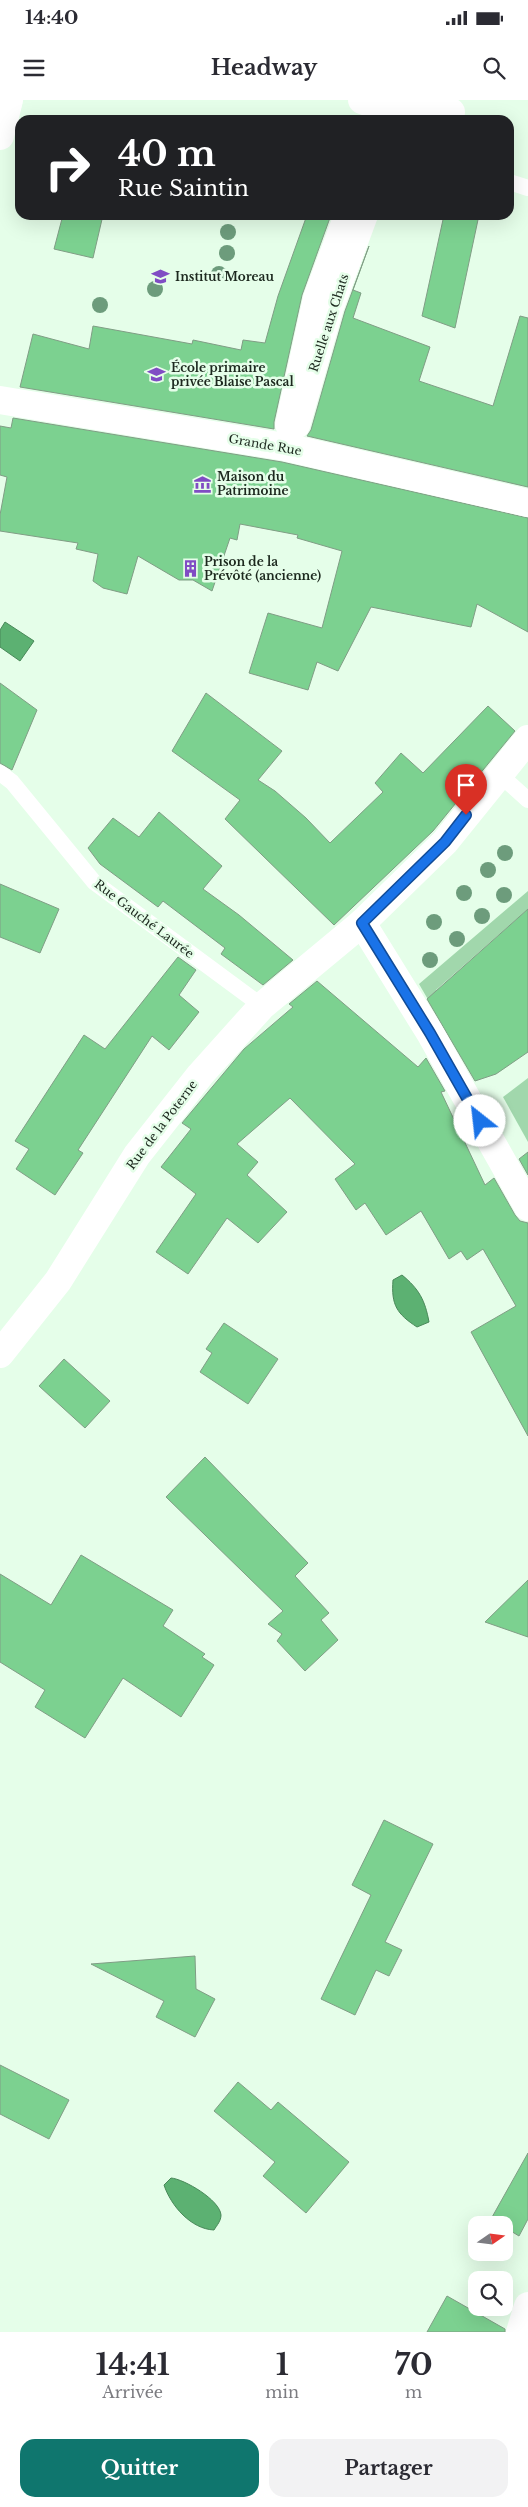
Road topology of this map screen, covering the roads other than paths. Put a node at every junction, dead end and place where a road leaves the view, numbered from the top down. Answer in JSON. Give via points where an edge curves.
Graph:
{"nodes":[{"id":1,"x":9,"y":100,"type":"edge"},
{"id":2,"x":362,"y":100,"type":"edge"},
{"id":3,"x":454,"y":111,"type":"edge"},
{"id":4,"x":0,"y":136,"type":"edge"},
{"id":5,"x":514,"y":184,"type":"edge"},
{"id":6,"x":528,"y":188,"type":"edge"},
{"id":7,"x":344,"y":220,"type":"edge"},
{"id":8,"x":354,"y":220,"type":"edge"},
{"id":9,"x":364,"y":220,"type":"edge"},
{"id":10,"x":0,"y":400,"type":"edge"},
{"id":11,"x":292,"y":425,"type":"junction"},
{"id":12,"x":528,"y":503,"type":"edge"},
{"id":13,"x":528,"y":739,"type":"edge"},
{"id":14,"x":0,"y":773,"type":"edge"},
{"id":15,"x":499,"y":774,"type":"junction"},
{"id":16,"x":528,"y":800,"type":"edge"},
{"id":17,"x":362,"y":923,"type":"junction"},
{"id":18,"x":262,"y":1006,"type":"junction"},
{"id":19,"x":528,"y":1207,"type":"edge"},
{"id":20,"x":0,"y":1354,"type":"edge"},
{"id":21,"x":528,"y":2306,"type":"edge"},
{"id":22,"x":520,"y":2332,"type":"edge"}],
"edges":[{"from":1,"to":4,"type":"street"},
{"from":2,"to":3,"type":"street","via":[[392,111]]},
{"from":5,"to":6,"type":"lane"},
{"from":7,"to":11,"type":"street","name":"Ruelle aux Chats","via":[[315,298],[286,425]]},
{"from":8,"to":11,"type":"street","name":"Ruelle aux Chats","via":[[333,276]]},
{"from":9,"to":11,"type":"street","name":"Ruelle aux Chats","via":[[332,306],[298,426]]},
{"from":10,"to":12,"type":"street","name":"Grande Rue","via":[[285,447]]},
{"from":13,"to":15,"type":"street","name":"Rue de la Poterne"},
{"from":14,"to":18,"type":"lane","name":"Rue Gauché Laurée","via":[[12,782],[94,882]]},
{"from":15,"to":16,"type":"lane"},
{"from":15,"to":17,"type":"street","name":"Rue de la Poterne","via":[[445,842]]},
{"from":17,"to":18,"type":"street","name":"Rue de la Poterne"},
{"from":17,"to":19,"type":"street","via":[[430,1033]]},
{"from":18,"to":20,"type":"street","name":"Rue de la Poterne","via":[[200,1075],[137,1154],[58,1281]]},
{"from":21,"to":22,"type":"street"}]}
